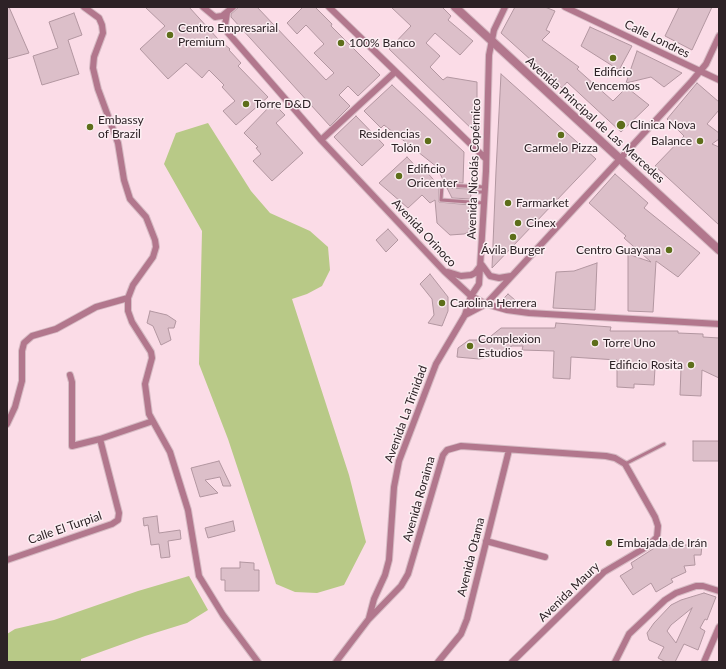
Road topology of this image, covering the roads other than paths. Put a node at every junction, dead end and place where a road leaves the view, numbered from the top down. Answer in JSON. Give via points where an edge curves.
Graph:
{"nodes":[{"id":1,"x":84,"y":7,"type":"edge"},
{"id":2,"x":203,"y":7,"type":"edge"},
{"id":3,"x":233,"y":7,"type":"edge"},
{"id":4,"x":329,"y":7,"type":"edge"},
{"id":5,"x":455,"y":7,"type":"edge"},
{"id":6,"x":505,"y":7,"type":"edge"},
{"id":7,"x":565,"y":7,"type":"edge"},
{"id":8,"x":227,"y":13,"type":"junction"},
{"id":9,"x":719,"y":36,"type":"edge"},
{"id":10,"x":490,"y":41,"type":"junction"},
{"id":11,"x":700,"y":70,"type":"junction"},
{"id":12,"x":395,"y":72,"type":"junction"},
{"id":13,"x":719,"y":80,"type":"edge"},
{"id":14,"x":321,"y":140,"type":"junction"},
{"id":15,"x":620,"y":158,"type":"junction"},
{"id":16,"x":486,"y":159,"type":"junction"},
{"id":17,"x":485,"y":189,"type":"junction"},
{"id":18,"x":471,"y":192,"type":"dead end"},
{"id":19,"x":484,"y":203,"type":"junction"},
{"id":20,"x":719,"y":250,"type":"edge"},
{"id":21,"x":481,"y":263,"type":"junction"},
{"id":22,"x":444,"y":271,"type":"junction"},
{"id":23,"x":511,"y":276,"type":"junction"},
{"id":24,"x":471,"y":296,"type":"junction"},
{"id":25,"x":128,"y":298,"type":"junction"},
{"id":26,"x":486,"y":304,"type":"junction"},
{"id":27,"x":465,"y":314,"type":"junction"},
{"id":28,"x":719,"y":324,"type":"edge"},
{"id":29,"x":70,"y":375,"type":"dead end"},
{"id":30,"x":153,"y":421,"type":"junction"},
{"id":31,"x":7,"y":424,"type":"edge"},
{"id":32,"x":100,"y":439,"type":"junction"},
{"id":33,"x":664,"y":444,"type":"dead end"},
{"id":34,"x":509,"y":450,"type":"junction"},
{"id":35,"x":625,"y":464,"type":"junction"},
{"id":36,"x":486,"y":541,"type":"junction"},
{"id":37,"x":545,"y":557,"type":"dead end"},
{"id":38,"x":7,"y":560,"type":"edge"},
{"id":39,"x":719,"y":591,"type":"edge"},
{"id":40,"x":368,"y":620,"type":"junction"},
{"id":41,"x":719,"y":627,"type":"edge"},
{"id":42,"x":258,"y":662,"type":"edge"},
{"id":43,"x":336,"y":662,"type":"edge"},
{"id":44,"x":438,"y":662,"type":"edge"},
{"id":45,"x":512,"y":662,"type":"edge"},
{"id":46,"x":615,"y":662,"type":"edge"},
{"id":47,"x":704,"y":662,"type":"edge"}],
"edges":[{"from":1,"to":25,"type":"street","via":[[99,18],[102,25],[103,33],[94,57],[93,68],[118,143],[124,180],[130,199],[146,218],[155,240],[153,257],[132,285]]},
{"from":2,"to":8,"type":"street","via":[[215,17]]},
{"from":3,"to":8,"type":"street"},
{"from":4,"to":12,"type":"street"},
{"from":5,"to":10,"type":"street","name":"Avenida Principal de Las Mercedes"},
{"from":6,"to":10,"type":"street"},
{"from":7,"to":11,"type":"street","name":"Calle Londres"},
{"from":8,"to":14,"type":"street","name":"Avenida Orinoco","via":[[227,31]]},
{"from":9,"to":11,"type":"street","via":[[706,64]]},
{"from":10,"to":15,"type":"street","name":"Avenida Principal de Las Mercedes"},
{"from":10,"to":16,"type":"street","name":"Avenida Nicolás Copérnico"},
{"from":11,"to":13,"type":"street","name":"Calle Londres"},
{"from":11,"to":15,"type":"street"},
{"from":12,"to":14,"type":"street"},
{"from":12,"to":16,"type":"street"},
{"from":14,"to":22,"type":"street","name":"Avenida Orinoco"},
{"from":15,"to":20,"type":"street","name":"Avenida Principal de Las Mercedes"},
{"from":15,"to":23,"type":"street"},
{"from":16,"to":17,"type":"street","name":"Avenida Nicolás Copérnico"},
{"from":17,"to":18,"type":"lane"},
{"from":17,"to":19,"type":"street","name":"Avenida Nicolás Copérnico"},
{"from":17,"to":19,"type":"lane","via":[[442,185],[441,200]]},
{"from":19,"to":21,"type":"street","name":"Avenida Nicolás Copérnico"},
{"from":21,"to":22,"type":"street","via":[[475,273],[470,275],[460,276]]},
{"from":21,"to":23,"type":"street","via":[[490,276]]},
{"from":21,"to":24,"type":"street","name":"Avenida Nicolás Copérnico","via":[[479,284]]},
{"from":22,"to":24,"type":"street","name":"Avenida Orinoco"},
{"from":23,"to":26,"type":"street"},
{"from":24,"to":26,"type":"street","name":"Avenida Orinoco"},
{"from":24,"to":27,"type":"street","name":"Avenida La Trinidad"},
{"from":25,"to":30,"type":"street","via":[[128,311],[132,322],[151,352],[152,358],[145,384],[149,414]]},
{"from":25,"to":31,"type":"street","via":[[96,307],[56,329],[32,336],[24,343],[22,381]]},
{"from":26,"to":27,"type":"street"},
{"from":26,"to":28,"type":"street","name":"Avenida Orinoco","via":[[529,313]]},
{"from":27,"to":40,"type":"street","name":"Avenida La Trinidad","via":[[436,364],[399,461],[394,487],[389,560]]},
{"from":29,"to":32,"type":"street","via":[[72,446]]},
{"from":30,"to":32,"type":"street"},
{"from":30,"to":42,"type":"street","via":[[170,452],[188,510],[199,576],[223,615]]},
{"from":32,"to":38,"type":"street","name":"Calle El Turpial","via":[[119,513],[118,520]]},
{"from":33,"to":35,"type":"lane"},
{"from":34,"to":35,"type":"street","name":"Avenida Roraima","via":[[606,456]]},
{"from":34,"to":36,"type":"street","name":"Avenida Otama"},
{"from":34,"to":40,"type":"street","name":"Avenida Roraima","via":[[461,446],[447,450],[443,454],[408,574],[401,586]]},
{"from":35,"to":45,"type":"street","name":"Avenida Maury","via":[[655,517],[658,526],[657,538],[604,572]]},
{"from":36,"to":37,"type":"street"},
{"from":36,"to":44,"type":"street","name":"Avenida Otama","via":[[467,619],[461,634]]},
{"from":39,"to":46,"type":"street","via":[[696,586],[665,600],[629,634]]},
{"from":40,"to":43,"type":"street","name":"Avenida Roraima"},
{"from":41,"to":47,"type":"street"}]}
